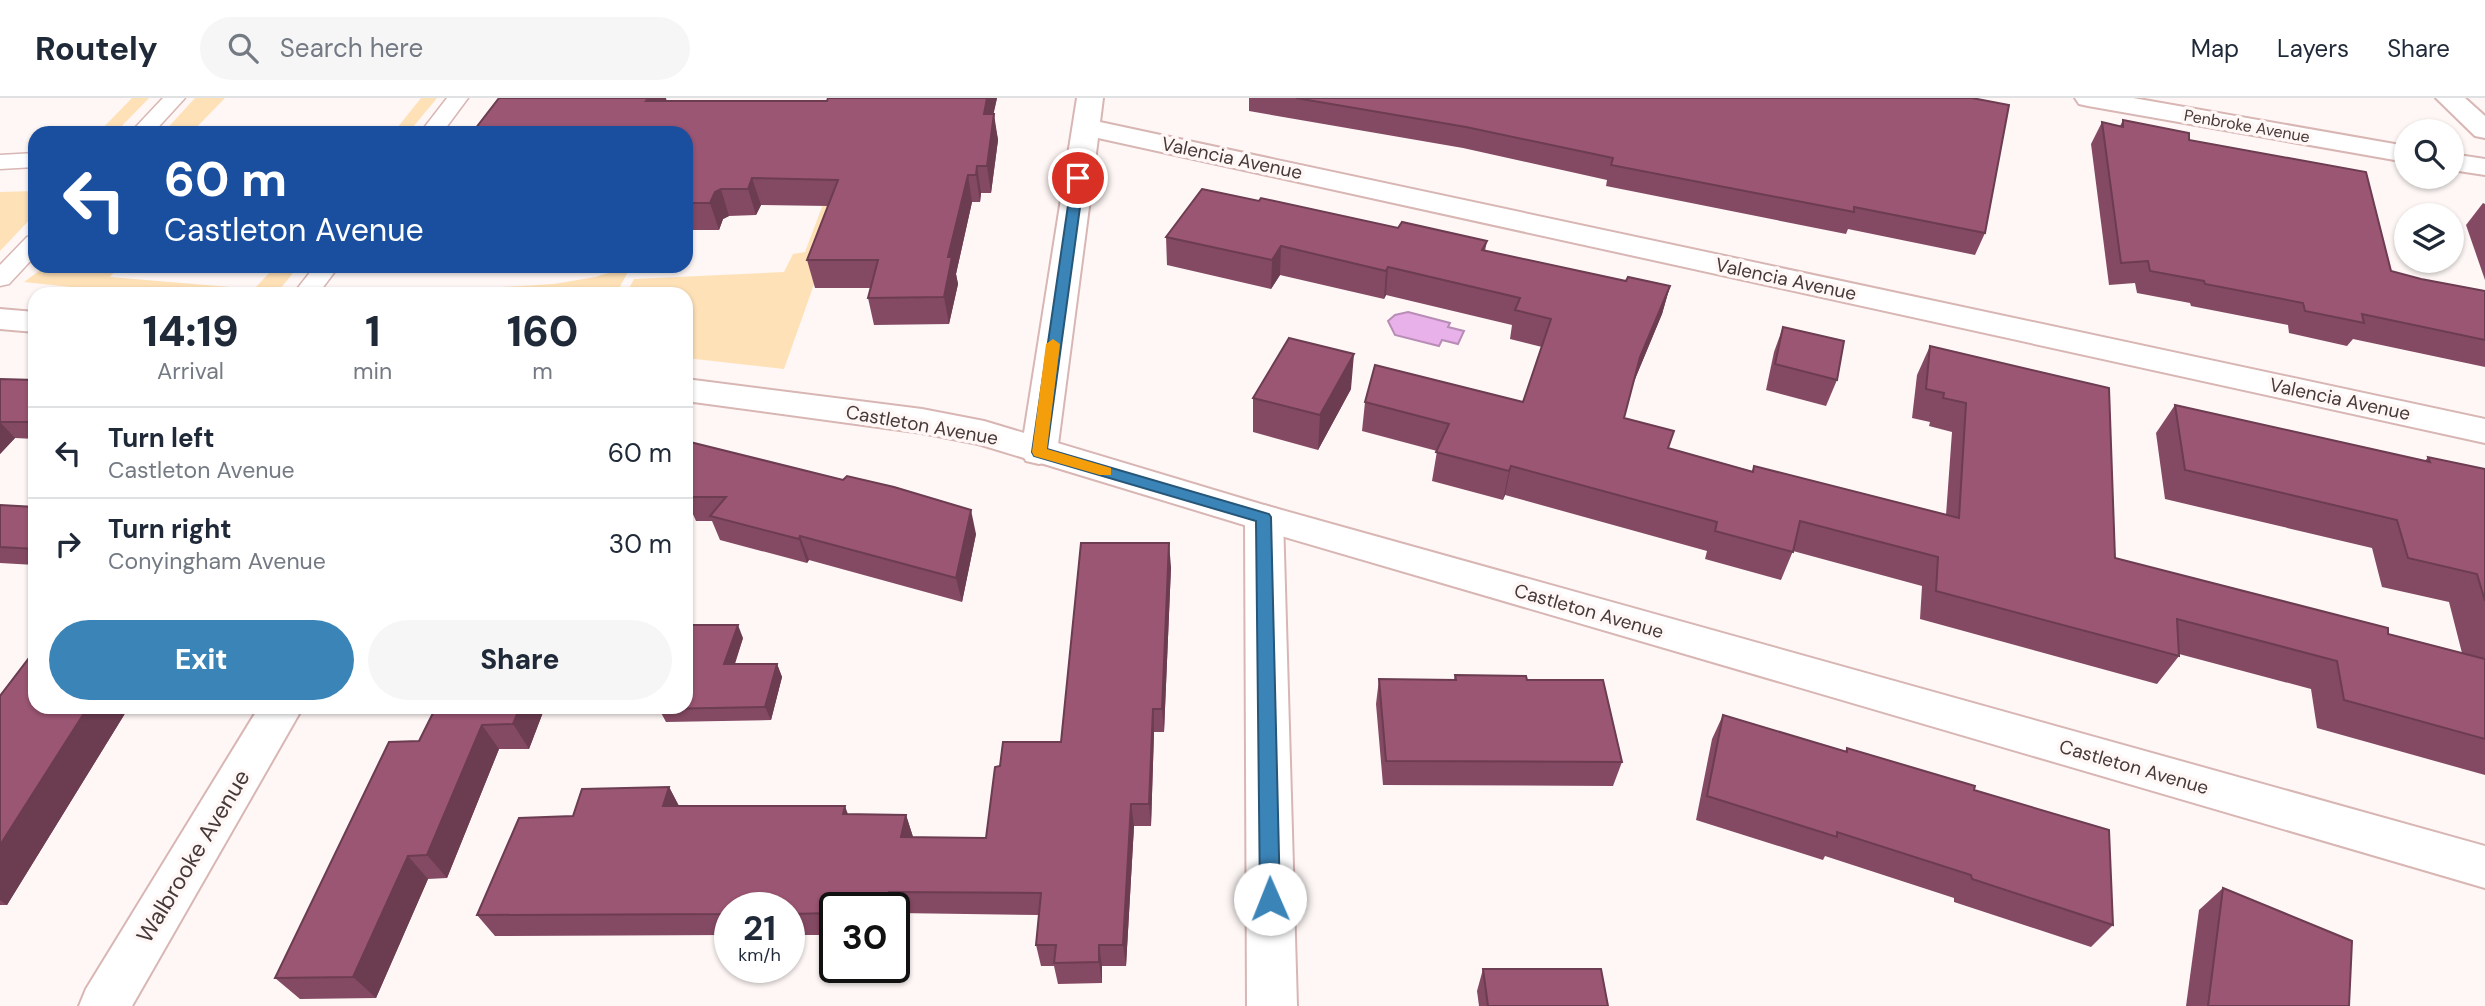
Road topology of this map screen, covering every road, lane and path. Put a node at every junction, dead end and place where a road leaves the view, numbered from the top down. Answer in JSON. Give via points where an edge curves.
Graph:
{"nodes":[{"id":1,"x":175,"y":98,"type":"edge"},
{"id":2,"x":458,"y":98,"type":"edge"},
{"id":3,"x":2088,"y":98,"type":"edge"},
{"id":4,"x":2449,"y":98,"type":"edge"},
{"id":5,"x":1088,"y":112,"type":"edge"},
{"id":6,"x":148,"y":126,"type":"edge"},
{"id":7,"x":436,"y":126,"type":"edge"},
{"id":8,"x":2485,"y":130,"type":"edge"},
{"id":9,"x":2394,"y":152,"type":"edge"},
{"id":10,"x":28,"y":160,"type":"edge"},
{"id":11,"x":0,"y":162,"type":"edge"},
{"id":12,"x":2464,"y":164,"type":"edge"},
{"id":13,"x":2485,"y":167,"type":"edge"},
{"id":14,"x":28,"y":249,"type":"edge"},
{"id":15,"x":322,"y":273,"type":"edge"},
{"id":16,"x":0,"y":279,"type":"edge"},
{"id":17,"x":310,"y":287,"type":"edge"},
{"id":18,"x":0,"y":319,"type":"edge"},
{"id":19,"x":28,"y":321,"type":"edge"},
{"id":20,"x":693,"y":391,"type":"edge"},
{"id":21,"x":2485,"y":431,"type":"edge"},
{"id":22,"x":1039,"y":452,"type":"junction"},
{"id":23,"x":1264,"y":517,"type":"junction"},
{"id":24,"x":278,"y":714,"type":"edge"},
{"id":25,"x":2485,"y":867,"type":"edge"},
{"id":26,"x":104,"y":1006,"type":"edge"},
{"id":27,"x":1272,"y":1006,"type":"edge"}],
"edges":[{"from":1,"to":6,"type":"lane"},
{"from":2,"to":7,"type":"lane"},
{"from":3,"to":9,"type":"street","name":"Penbroke Avenue"},
{"from":4,"to":8,"type":"street"},
{"from":5,"to":21,"type":"street","name":"Valencia Avenue"},
{"from":5,"to":22,"type":"street"},
{"from":10,"to":11,"type":"lane"},
{"from":12,"to":13,"type":"street"},
{"from":14,"to":16,"type":"lane"},
{"from":15,"to":17,"type":"lane"},
{"from":18,"to":19,"type":"street"},
{"from":20,"to":22,"type":"street","name":"Castleton Avenue","via":[[922,421],[984,433]]},
{"from":22,"to":23,"type":"street","name":"Castleton Avenue"},
{"from":23,"to":25,"type":"street","name":"Castleton Avenue"},
{"from":23,"to":27,"type":"street"},
{"from":24,"to":26,"type":"street","name":"Walbrooke Avenue"}]}
